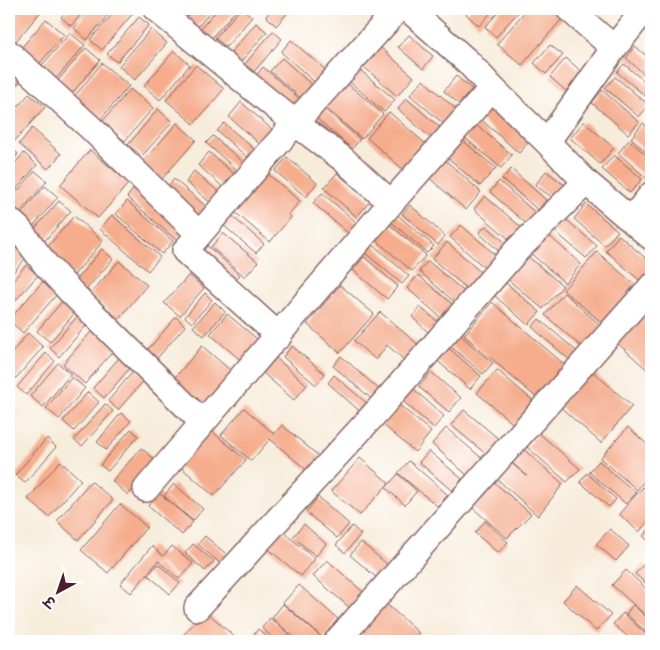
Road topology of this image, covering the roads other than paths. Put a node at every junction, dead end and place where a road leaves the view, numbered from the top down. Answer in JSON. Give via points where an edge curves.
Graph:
{"nodes":[{"id":1,"x":156,"y":9,"type":"edge"},
{"id":2,"x":398,"y":9,"type":"edge"},
{"id":3,"x":408,"y":9,"type":"edge"},
{"id":4,"x":569,"y":9,"type":"edge"},
{"id":5,"x":645,"y":9,"type":"edge"},
{"id":6,"x":614,"y":48,"type":"junction"},
{"id":7,"x":9,"y":53,"type":"edge"},
{"id":8,"x":492,"y":88,"type":"junction"},
{"id":9,"x":295,"y":123,"type":"junction"},
{"id":10,"x":547,"y":142,"type":"junction"},
{"id":11,"x":586,"y":182,"type":"junction"},
{"id":12,"x":651,"y":195,"type":"edge"},
{"id":13,"x":392,"y":203,"type":"junction"},
{"id":14,"x":9,"y":220,"type":"edge"},
{"id":15,"x":631,"y":220,"type":"junction"},
{"id":16,"x":199,"y":234,"type":"junction"},
{"id":17,"x":651,"y":237,"type":"edge"},
{"id":18,"x":651,"y":287,"type":"edge"},
{"id":19,"x":279,"y":336,"type":"junction"},
{"id":20,"x":202,"y":422,"type":"junction"},
{"id":21,"x":146,"y":489,"type":"dead end"},
{"id":22,"x":197,"y":608,"type":"dead end"},
{"id":23,"x":337,"y":641,"type":"edge"}],
"edges":[{"from":1,"to":9,"type":"street"},
{"from":2,"to":9,"type":"street"},
{"from":3,"to":8,"type":"street"},
{"from":4,"to":6,"type":"street"},
{"from":5,"to":6,"type":"street"},
{"from":6,"to":10,"type":"street"},
{"from":7,"to":16,"type":"street"},
{"from":8,"to":10,"type":"street"},
{"from":8,"to":13,"type":"street"},
{"from":9,"to":13,"type":"street"},
{"from":9,"to":16,"type":"street"},
{"from":10,"to":11,"type":"street"},
{"from":11,"to":15,"type":"street"},
{"from":11,"to":22,"type":"street","via":[[516,251],[379,409]]},
{"from":12,"to":15,"type":"street"},
{"from":13,"to":19,"type":"street"},
{"from":14,"to":20,"type":"street","via":[[71,292]]},
{"from":15,"to":17,"type":"street"},
{"from":16,"to":19,"type":"street","via":[[185,251]]},
{"from":18,"to":23,"type":"street"},
{"from":19,"to":20,"type":"street"},
{"from":20,"to":21,"type":"street"}]}
